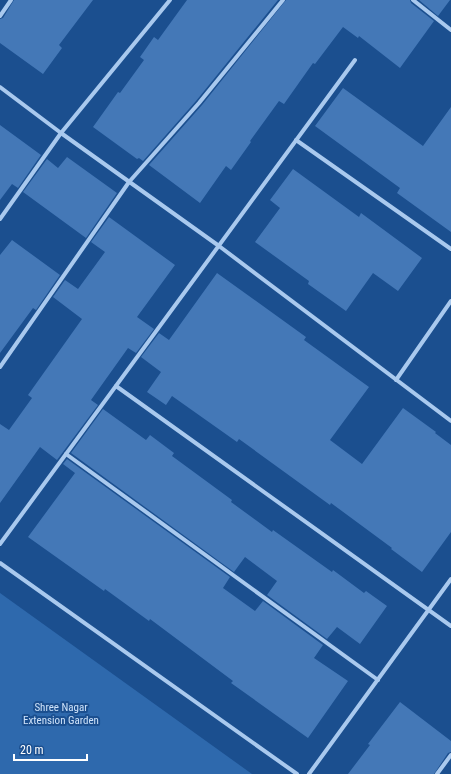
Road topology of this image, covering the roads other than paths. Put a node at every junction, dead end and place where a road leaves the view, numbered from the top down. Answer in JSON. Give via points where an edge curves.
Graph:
{"nodes":[{"id":1,"x":11,"y":0,"type":"edge"},
{"id":2,"x":170,"y":0,"type":"edge"},
{"id":3,"x":284,"y":0,"type":"edge"},
{"id":4,"x":413,"y":0,"type":"edge"},
{"id":5,"x":0,"y":16,"type":"edge"},
{"id":6,"x":451,"y":30,"type":"edge"},
{"id":7,"x":355,"y":60,"type":"dead end"},
{"id":8,"x":0,"y":87,"type":"edge"},
{"id":9,"x":61,"y":133,"type":"junction"},
{"id":10,"x":296,"y":140,"type":"junction"},
{"id":11,"x":129,"y":182,"type":"junction"},
{"id":12,"x":0,"y":219,"type":"edge"},
{"id":13,"x":219,"y":246,"type":"junction"},
{"id":14,"x":451,"y":249,"type":"edge"},
{"id":15,"x":451,"y":301,"type":"edge"},
{"id":16,"x":0,"y":367,"type":"edge"},
{"id":17,"x":396,"y":380,"type":"junction"},
{"id":18,"x":116,"y":386,"type":"junction"},
{"id":19,"x":451,"y":421,"type":"edge"},
{"id":20,"x":66,"y":454,"type":"junction"},
{"id":21,"x":0,"y":544,"type":"edge"},
{"id":22,"x":0,"y":563,"type":"edge"},
{"id":23,"x":451,"y":579,"type":"edge"},
{"id":24,"x":428,"y":610,"type":"junction"},
{"id":25,"x":451,"y":626,"type":"edge"},
{"id":26,"x":378,"y":680,"type":"junction"},
{"id":27,"x":451,"y":755,"type":"edge"},
{"id":28,"x":297,"y":774,"type":"edge"},
{"id":29,"x":309,"y":774,"type":"edge"},
{"id":30,"x":437,"y":774,"type":"edge"}],
"edges":[{"from":1,"to":5,"type":"street"},
{"from":2,"to":9,"type":"street"},
{"from":3,"to":11,"type":"street","via":[[199,103]]},
{"from":4,"to":6,"type":"street"},
{"from":7,"to":10,"type":"street"},
{"from":8,"to":9,"type":"street"},
{"from":9,"to":11,"type":"street"},
{"from":9,"to":12,"type":"street"},
{"from":10,"to":13,"type":"street"},
{"from":10,"to":14,"type":"street"},
{"from":11,"to":13,"type":"street"},
{"from":11,"to":16,"type":"street"},
{"from":13,"to":17,"type":"street"},
{"from":13,"to":18,"type":"street"},
{"from":15,"to":17,"type":"street"},
{"from":17,"to":19,"type":"street"},
{"from":18,"to":20,"type":"street"},
{"from":18,"to":24,"type":"street"},
{"from":20,"to":21,"type":"street"},
{"from":20,"to":26,"type":"street"},
{"from":22,"to":28,"type":"street"},
{"from":23,"to":24,"type":"street"},
{"from":24,"to":25,"type":"street"},
{"from":24,"to":26,"type":"street"},
{"from":26,"to":29,"type":"street"},
{"from":27,"to":30,"type":"street"}]}
